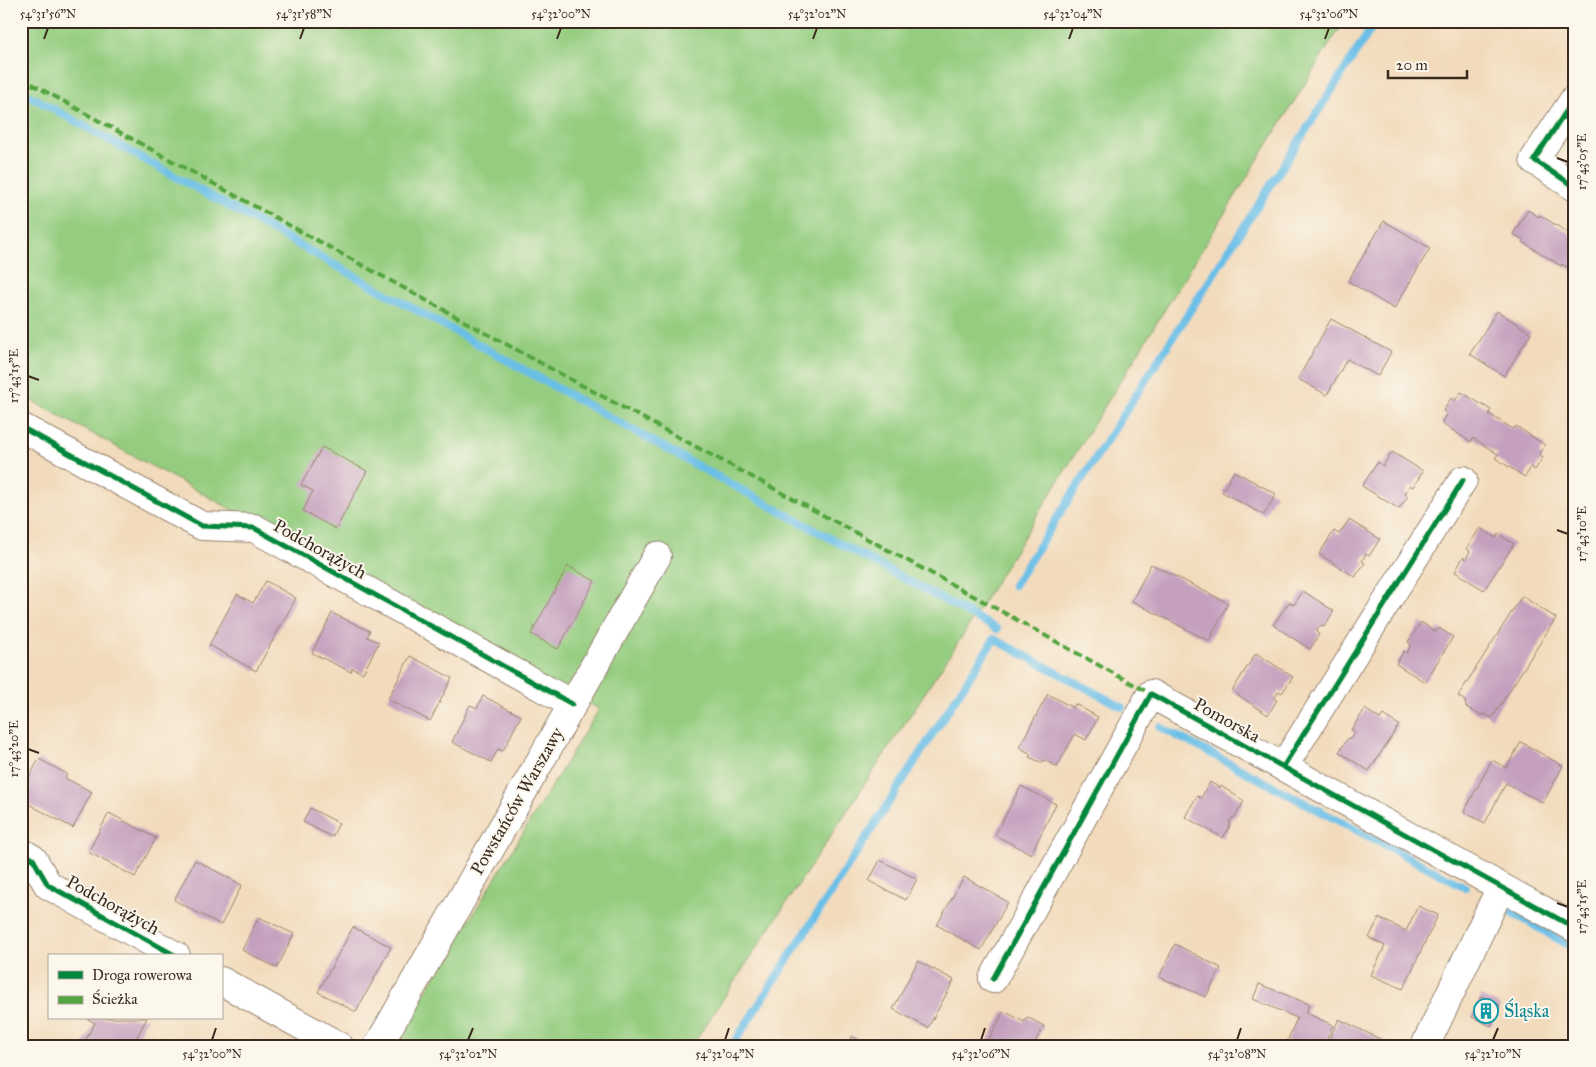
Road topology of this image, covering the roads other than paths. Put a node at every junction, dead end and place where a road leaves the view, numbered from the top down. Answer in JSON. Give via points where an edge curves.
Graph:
{"nodes":[{"id":1,"x":1575,"y":98,"type":"edge"},
{"id":2,"x":1575,"y":187,"type":"edge"},
{"id":3,"x":21,"y":427,"type":"edge"},
{"id":4,"x":1463,"y":480,"type":"dead end"},
{"id":5,"x":656,"y":556,"type":"dead end"},
{"id":6,"x":572,"y":704,"type":"junction"},
{"id":7,"x":1283,"y":767,"type":"junction"},
{"id":8,"x":21,"y":852,"type":"edge"},
{"id":9,"x":1501,"y":887,"type":"junction"},
{"id":10,"x":1575,"y":928,"type":"edge"},
{"id":11,"x":172,"y":954,"type":"edge"},
{"id":12,"x":993,"y":979,"type":"dead end"},
{"id":13,"x":222,"y":982,"type":"edge"},
{"id":14,"x":339,"y":1046,"type":"edge"},
{"id":15,"x":378,"y":1046,"type":"edge"},
{"id":16,"x":1424,"y":1046,"type":"edge"}],
"edges":[{"from":1,"to":2,"type":"street","via":[[1534,160]]},
{"from":3,"to":6,"type":"street","name":"Podchorążych","via":[[202,526],[254,528]]},
{"from":4,"to":7,"type":"street"},
{"from":5,"to":6,"type":"street","name":"Powstańców Warszawy"},
{"from":6,"to":15,"type":"street","name":"Powstańców Warszawy"},
{"from":7,"to":9,"type":"street","name":"Pomorska"},
{"from":7,"to":12,"type":"street","name":"Pomorska","via":[[1151,694]]},
{"from":8,"to":11,"type":"street","name":"Podchorążych","via":[[32,859],[48,885]]},
{"from":9,"to":10,"type":"street","name":"Pomorska"},
{"from":9,"to":16,"type":"street"},
{"from":13,"to":14,"type":"street"}]}
